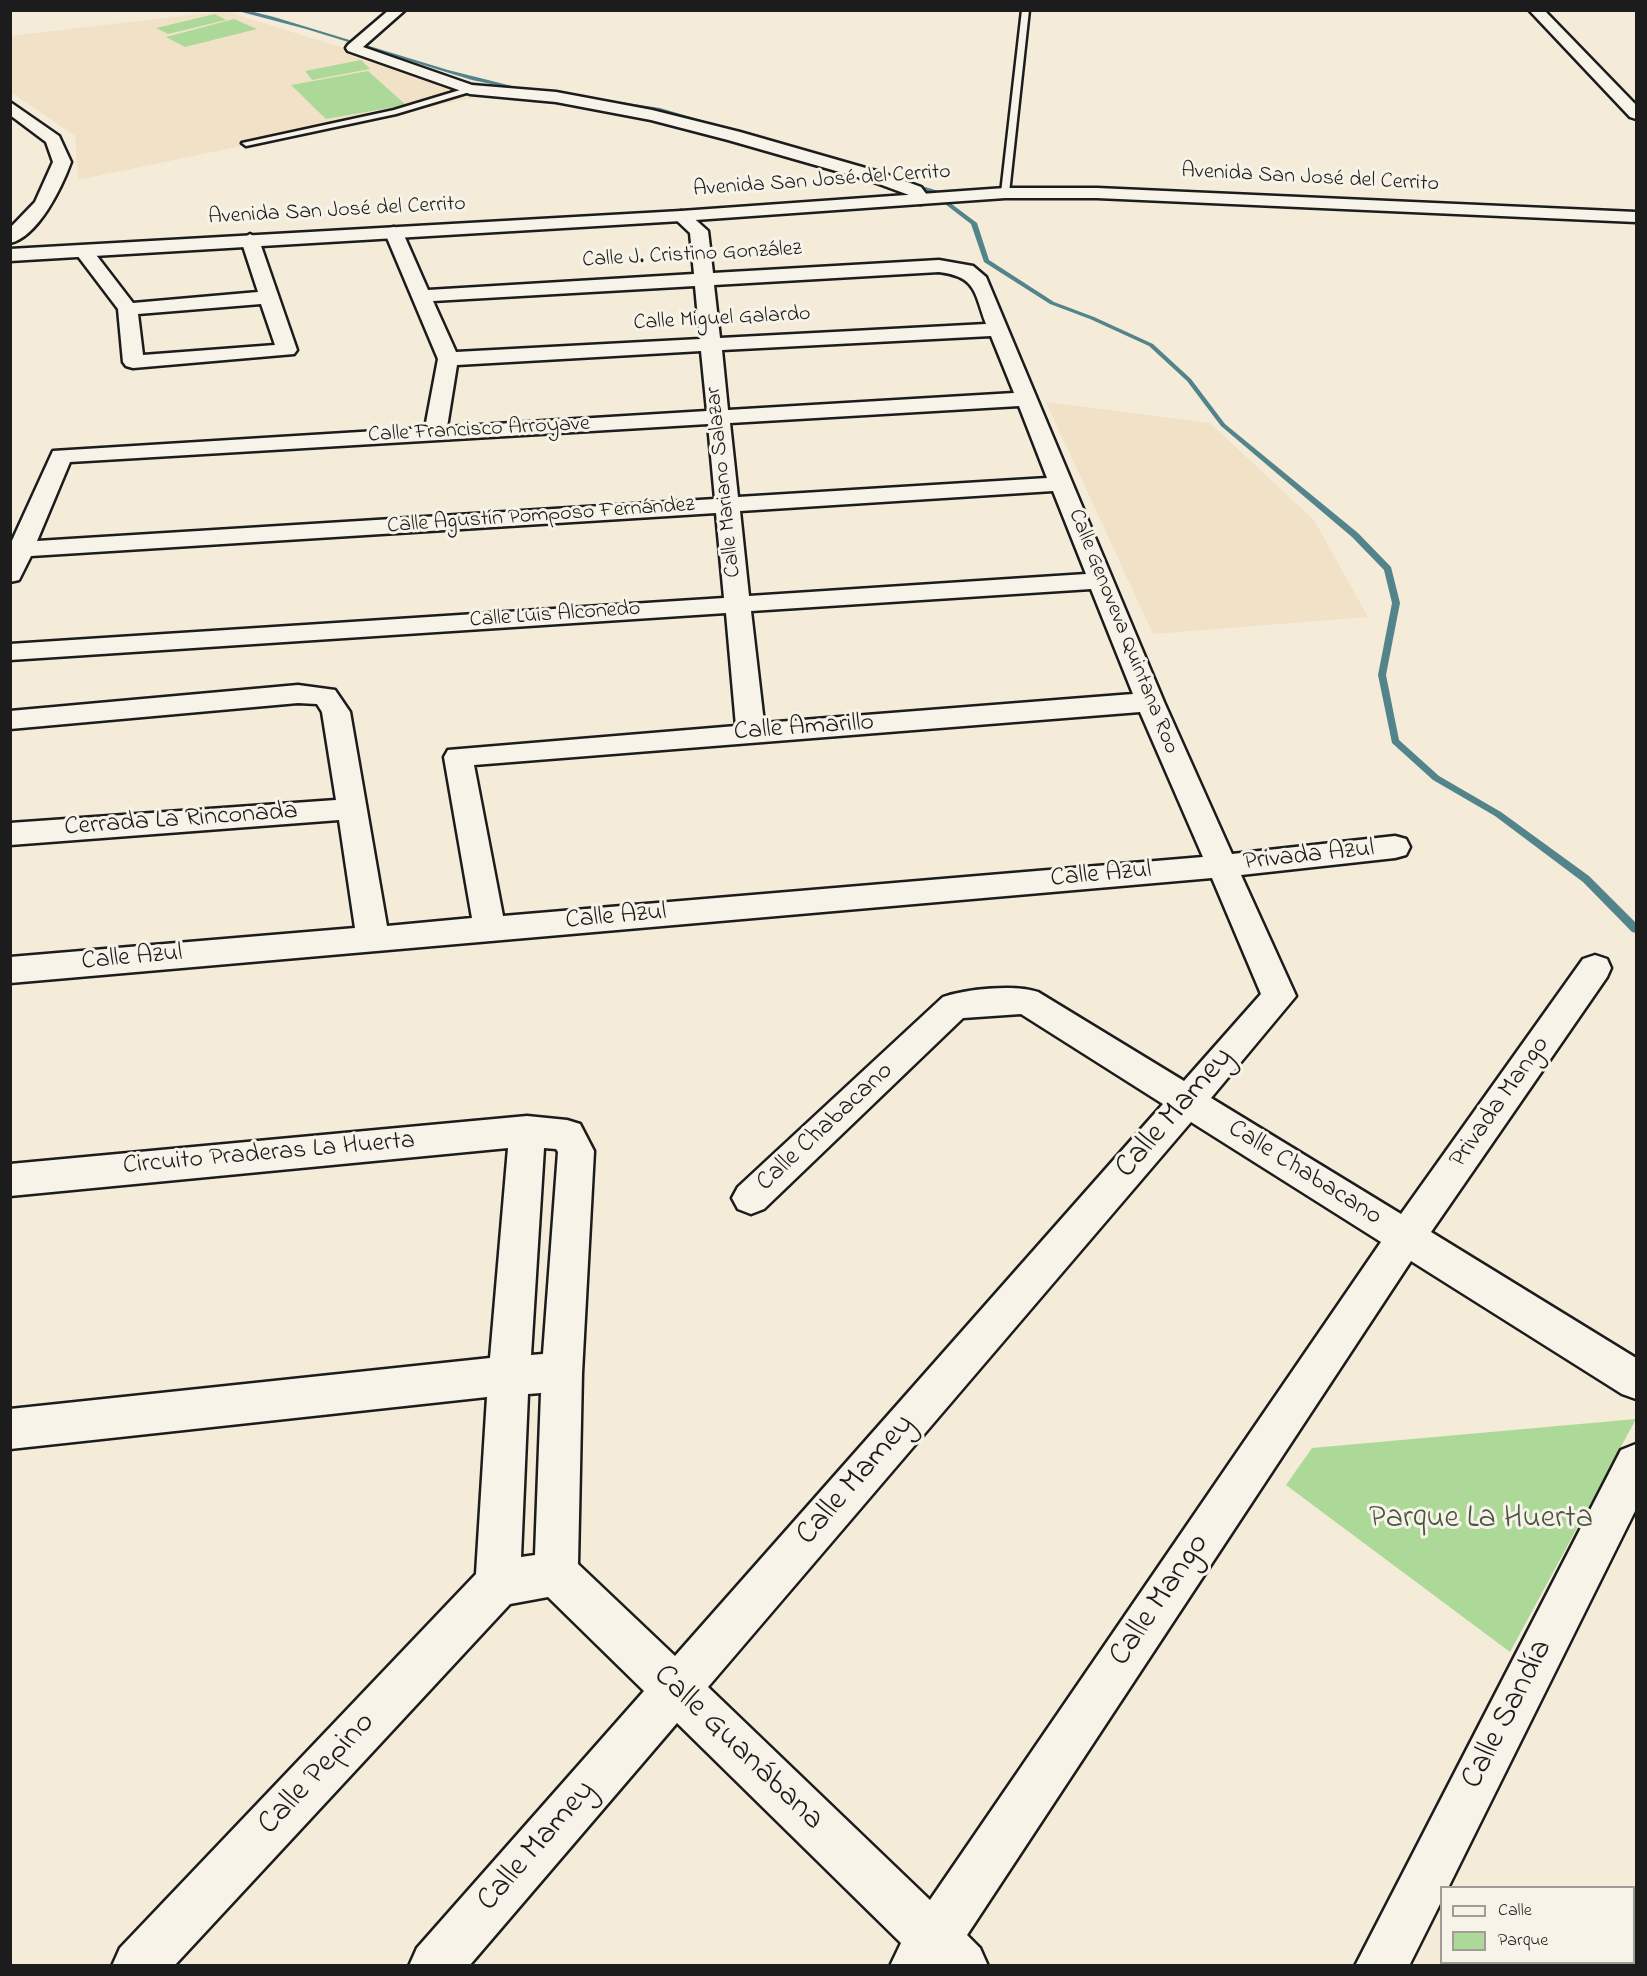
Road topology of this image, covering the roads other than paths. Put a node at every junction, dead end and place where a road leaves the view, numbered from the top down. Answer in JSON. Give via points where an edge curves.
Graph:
{"nodes":[{"id":1,"x":398,"y":10,"type":"edge"},
{"id":2,"x":1026,"y":10,"type":"edge"},
{"id":3,"x":1536,"y":10,"type":"edge"},
{"id":4,"x":470,"y":89,"type":"junction"},
{"id":5,"x":10,"y":107,"type":"edge"},
{"id":6,"x":1636,"y":114,"type":"edge"},
{"id":7,"x":246,"y":143,"type":"dead end"},
{"id":8,"x":1005,"y":193,"type":"junction"},
{"id":9,"x":921,"y":199,"type":"junction"},
{"id":10,"x":721,"y":213,"type":"junction"},
{"id":11,"x":681,"y":216,"type":"junction"},
{"id":12,"x":1636,"y":217,"type":"edge"},
{"id":13,"x":699,"y":231,"type":"junction"},
{"id":14,"x":394,"y":233,"type":"junction"},
{"id":15,"x":10,"y":238,"type":"edge"},
{"id":16,"x":250,"y":240,"type":"junction"},
{"id":17,"x":83,"y":251,"type":"junction"},
{"id":18,"x":10,"y":255,"type":"edge"},
{"id":19,"x":966,"y":270,"type":"joint"},
{"id":20,"x":704,"y":279,"type":"junction"},
{"id":21,"x":421,"y":296,"type":"junction"},
{"id":22,"x":269,"y":297,"type":"junction"},
{"id":23,"x":128,"y":309,"type":"junction"},
{"id":24,"x":999,"y":329,"type":"junction"},
{"id":25,"x":711,"y":345,"type":"junction"},
{"id":26,"x":448,"y":359,"type":"junction"},
{"id":27,"x":1027,"y":399,"type":"junction"},
{"id":28,"x":719,"y":417,"type":"junction"},
{"id":29,"x":435,"y":434,"type":"junction"},
{"id":30,"x":1061,"y":484,"type":"junction"},
{"id":31,"x":728,"y":505,"type":"junction"},
{"id":32,"x":21,"y":549,"type":"junction"},
{"id":33,"x":10,"y":575,"type":"edge"},
{"id":34,"x":1101,"y":581,"type":"junction"},
{"id":35,"x":738,"y":604,"type":"junction"},
{"id":36,"x":10,"y":652,"type":"edge"},
{"id":37,"x":1149,"y":702,"type":"junction"},
{"id":38,"x":10,"y":720,"type":"edge"},
{"id":39,"x":751,"y":734,"type":"junction"},
{"id":40,"x":352,"y":809,"type":"junction"},
{"id":41,"x":10,"y":834,"type":"edge"},
{"id":42,"x":1395,"y":848,"type":"dead end"},
{"id":43,"x":1222,"y":866,"type":"junction"},
{"id":44,"x":490,"y":929,"type":"junction"},
{"id":45,"x":373,"y":939,"type":"junction"},
{"id":46,"x":1595,"y":968,"type":"dead end"},
{"id":47,"x":10,"y":970,"type":"edge"},
{"id":48,"x":1280,"y":996,"type":"joint"},
{"id":49,"x":1188,"y":1101,"type":"junction"},
{"id":50,"x":527,"y":1131,"type":"junction"},
{"id":51,"x":10,"y":1180,"type":"edge"},
{"id":52,"x":751,"y":1198,"type":"dead end"},
{"id":53,"x":1406,"y":1237,"type":"junction"},
{"id":54,"x":562,"y":1373,"type":"junction"},
{"id":55,"x":508,"y":1375,"type":"junction"},
{"id":56,"x":1636,"y":1380,"type":"edge"},
{"id":57,"x":10,"y":1429,"type":"edge"},
{"id":58,"x":1636,"y":1465,"type":"edge"},
{"id":59,"x":556,"y":1573,"type":"junction"},
{"id":60,"x":498,"y":1584,"type":"junction"},
{"id":61,"x":675,"y":1690,"type":"junction"},
{"id":62,"x":937,"y":1956,"type":"edge"},
{"id":63,"x":138,"y":1965,"type":"edge"},
{"id":64,"x":435,"y":1965,"type":"edge"},
{"id":65,"x":1382,"y":1965,"type":"edge"}],
"edges":[{"from":1,"to":4,"type":"street","via":[[358,44]]},
{"from":2,"to":8,"type":"lane"},
{"from":3,"to":6,"type":"street"},
{"from":4,"to":7,"type":"lane","via":[[396,112]]},
{"from":4,"to":9,"type":"street","via":[[556,97],[651,115],[877,177],[915,191]]},
{"from":5,"to":15,"type":"street","via":[[53,140],[62,162],[52,190],[27,224]]},
{"from":8,"to":9,"type":"street","name":"Avenida San José del Cerrito"},
{"from":8,"to":12,"type":"street","name":"Avenida San José del Cerrito","via":[[1097,193]]},
{"from":9,"to":10,"type":"street","name":"Avenida San José del Cerrito"},
{"from":10,"to":11,"type":"street","name":"Avenida San José del Cerrito"},
{"from":10,"to":13,"type":"street"},
{"from":11,"to":13,"type":"street"},
{"from":11,"to":14,"type":"street","name":"Avenida San José del Cerrito"},
{"from":13,"to":20,"type":"street","name":"Calle Mariano Salazar"},
{"from":14,"to":16,"type":"street","name":"Avenida San José del Cerrito"},
{"from":14,"to":21,"type":"street"},
{"from":16,"to":17,"type":"street","name":"Avenida San José del Cerrito"},
{"from":16,"to":22,"type":"street"},
{"from":17,"to":18,"type":"street","name":"Avenida San José del Cerrito"},
{"from":17,"to":23,"type":"street"},
{"from":19,"to":20,"type":"street","name":"Calle J. Cristino González","via":[[939,266]]},
{"from":19,"to":24,"type":"street","name":"Calle Genoveva Quintana Roo","via":[[979,281]]},
{"from":20,"to":21,"type":"street","name":"Calle J. Cristino González"},
{"from":20,"to":25,"type":"street","name":"Calle Mariano Salazar"},
{"from":21,"to":26,"type":"street"},
{"from":22,"to":23,"type":"street"},
{"from":22,"to":23,"type":"street","via":[[287,350],[133,362]]},
{"from":24,"to":25,"type":"street","name":"Calle Miguel Galardo"},
{"from":24,"to":27,"type":"street","name":"Calle Genoveva Quintana Roo"},
{"from":25,"to":26,"type":"street","name":"Calle Miguel Galardo"},
{"from":25,"to":28,"type":"street","name":"Calle Mariano Salazar"},
{"from":26,"to":29,"type":"street"},
{"from":27,"to":28,"type":"street","name":"Calle Francisco Arroyave"},
{"from":27,"to":30,"type":"street","name":"Calle Genoveva Quintana Roo"},
{"from":28,"to":29,"type":"street","name":"Calle Francisco Arroyave"},
{"from":28,"to":31,"type":"street","name":"Calle Mariano Salazar"},
{"from":29,"to":32,"type":"street","name":"Calle Francisco Arroyave","via":[[61,456]]},
{"from":30,"to":31,"type":"street","name":"Calle Agustín Pomposo Fernández"},
{"from":30,"to":34,"type":"street","name":"Calle Genoveva Quintana Roo"},
{"from":31,"to":32,"type":"street","name":"Calle Agustín Pomposo Fernández"},
{"from":31,"to":35,"type":"street","name":"Calle Mariano Salazar"},
{"from":32,"to":33,"type":"street","name":"Calle Francisco Arroyave"},
{"from":34,"to":35,"type":"street","name":"Calle Luis Alconedo"},
{"from":34,"to":37,"type":"street","name":"Calle Genoveva Quintana Roo"},
{"from":35,"to":36,"type":"street","name":"Calle Luis Alconedo"},
{"from":35,"to":39,"type":"street","name":"Calle Mariano Salazar"},
{"from":37,"to":39,"type":"street","name":"Calle Amarillo"},
{"from":37,"to":43,"type":"street","name":"Calle Genoveva Quintana Roo"},
{"from":38,"to":40,"type":"street","via":[[298,694],[326,696],[336,712]]},
{"from":39,"to":44,"type":"street","name":"Calle Amarillo","via":[[458,757]]},
{"from":40,"to":41,"type":"street","name":"Cerrada La Rinconada"},
{"from":40,"to":45,"type":"street"},
{"from":42,"to":43,"type":"street","name":"Privada Azul"},
{"from":43,"to":44,"type":"street","name":"Calle Azul"},
{"from":43,"to":48,"type":"street","name":"Calle Genoveva Quintana Roo"},
{"from":44,"to":45,"type":"street","name":"Calle Azul"},
{"from":45,"to":47,"type":"street","name":"Calle Azul"},
{"from":46,"to":53,"type":"street","name":"Privada Mango"},
{"from":48,"to":49,"type":"street","name":"Calle Mamey"},
{"from":49,"to":52,"type":"street","name":"Calle Chabacano","via":[[1026,1001],[955,1006]]},
{"from":49,"to":53,"type":"street","name":"Calle Chabacano"},
{"from":49,"to":61,"type":"street","name":"Calle Mamey"},
{"from":50,"to":51,"type":"street","name":"Circuito Praderas La Huerta"},
{"from":50,"to":54,"type":"street","name":"Circuito Praderas La Huerta","via":[[567,1136],[576,1151]]},
{"from":50,"to":55,"type":"street"},
{"from":53,"to":56,"type":"street","name":"Calle Chabacano"},
{"from":53,"to":62,"type":"street","name":"Calle Mango"},
{"from":54,"to":55,"type":"street"},
{"from":54,"to":59,"type":"street","name":"Circuito Praderas La Huerta"},
{"from":55,"to":57,"type":"street"},
{"from":55,"to":60,"type":"street"},
{"from":58,"to":65,"type":"street","name":"Calle Sandía"},
{"from":59,"to":60,"type":"street"},
{"from":59,"to":61,"type":"street","name":"Calle Guanábana"},
{"from":60,"to":63,"type":"street","name":"Calle Pepino"},
{"from":61,"to":62,"type":"street","name":"Calle Guanábana"},
{"from":61,"to":64,"type":"street","name":"Calle Mamey"}]}
